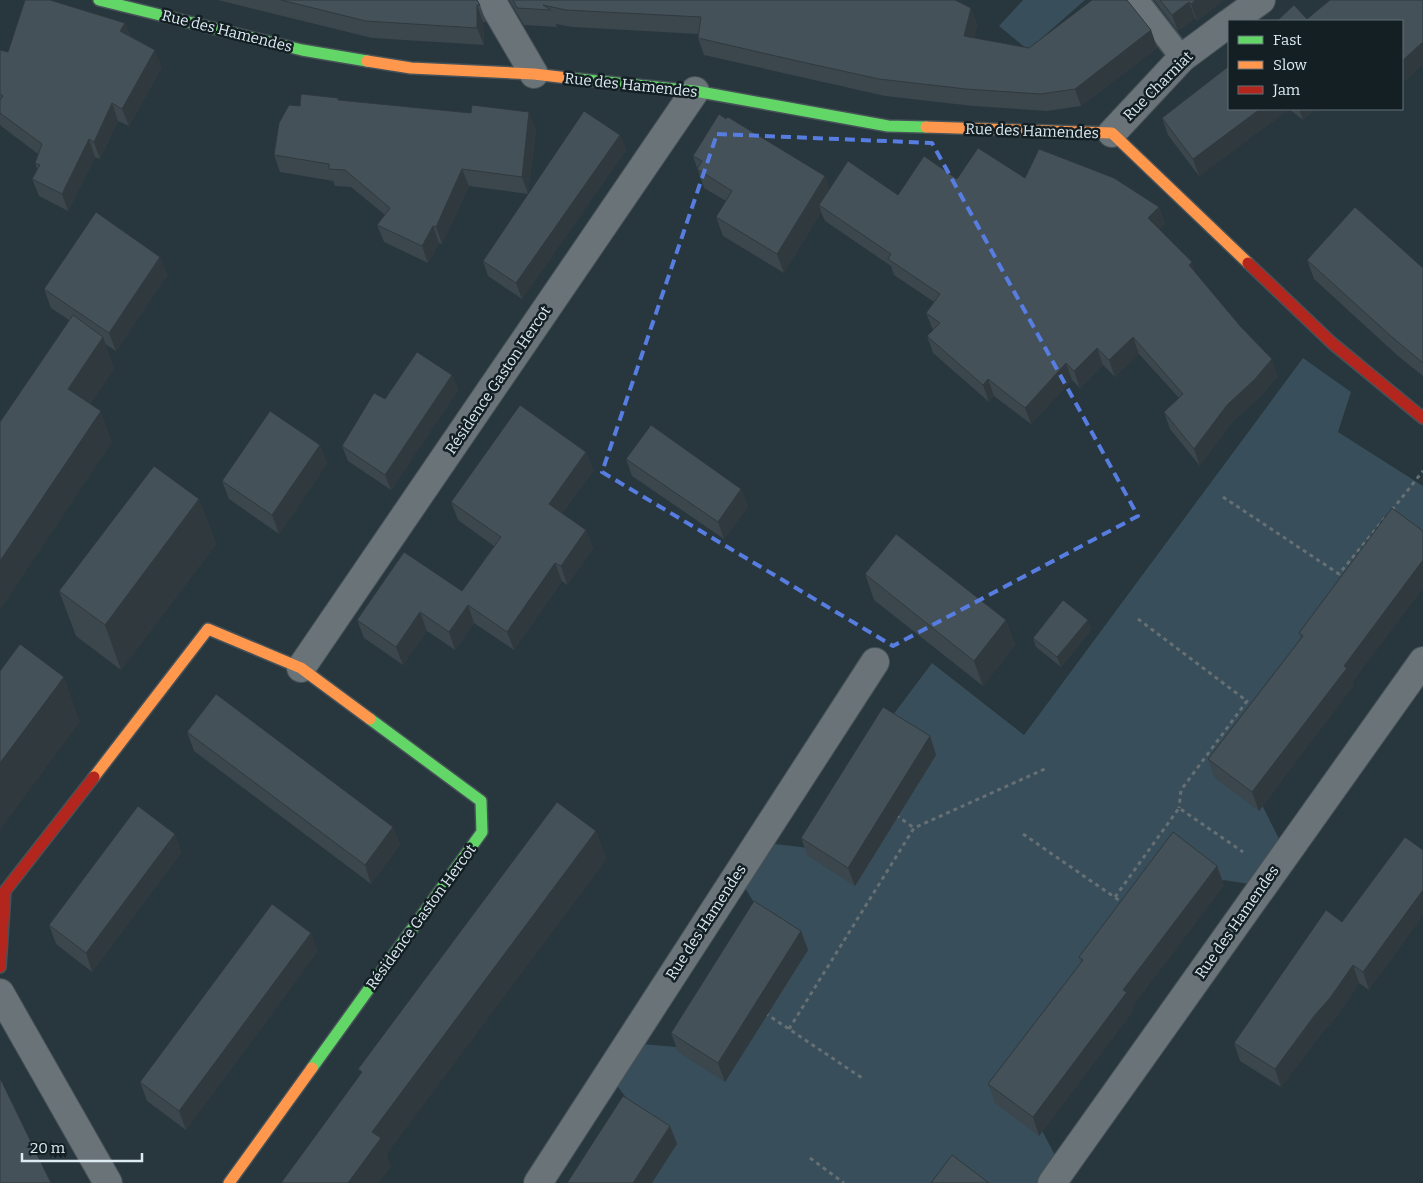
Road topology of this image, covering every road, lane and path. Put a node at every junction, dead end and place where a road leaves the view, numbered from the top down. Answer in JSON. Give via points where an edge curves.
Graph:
{"nodes":[{"id":1,"x":99,"y":0,"type":"edge"},
{"id":2,"x":490,"y":0,"type":"edge"},
{"id":3,"x":1137,"y":0,"type":"edge"},
{"id":4,"x":1261,"y":0,"type":"edge"},
{"id":5,"x":1234,"y":20,"type":"edge"},
{"id":6,"x":1228,"y":24,"type":"edge"},
{"id":7,"x":1182,"y":58,"type":"junction"},
{"id":8,"x":534,"y":74,"type":"junction"},
{"id":9,"x":695,"y":91,"type":"junction"},
{"id":10,"x":1112,"y":133,"type":"junction"},
{"id":11,"x":1423,"y":418,"type":"edge"},
{"id":12,"x":1423,"y":471,"type":"edge"},
{"id":13,"x":1223,"y":497,"type":"dead end"},
{"id":14,"x":1138,"y":619,"type":"dead end"},
{"id":15,"x":1423,"y":661,"type":"edge"},
{"id":16,"x":874,"y":662,"type":"dead end"},
{"id":17,"x":302,"y":668,"type":"junction"},
{"id":18,"x":1046,"y":768,"type":"dead end"},
{"id":19,"x":1179,"y":808,"type":"junction"},
{"id":20,"x":894,"y":814,"type":"edge"},
{"id":21,"x":914,"y":828,"type":"junction"},
{"id":22,"x":1022,"y":834,"type":"dead end"},
{"id":23,"x":1273,"y":872,"type":"junction"},
{"id":24,"x":1115,"y":897,"type":"junction"},
{"id":25,"x":1126,"y":906,"type":"edge"},
{"id":26,"x":0,"y":967,"type":"edge"},
{"id":27,"x":0,"y":994,"type":"edge"},
{"id":28,"x":762,"y":1011,"type":"edge"},
{"id":29,"x":789,"y":1029,"type":"junction"},
{"id":30,"x":862,"y":1078,"type":"dead end"},
{"id":31,"x":810,"y":1158,"type":"dead end"},
{"id":32,"x":108,"y":1183,"type":"edge"},
{"id":33,"x":229,"y":1183,"type":"edge"},
{"id":34,"x":538,"y":1183,"type":"edge"},
{"id":35,"x":844,"y":1183,"type":"edge"},
{"id":36,"x":1052,"y":1183,"type":"edge"}],
"edges":[{"from":1,"to":8,"type":"street","name":"Rue des Hamendes","via":[[302,50],[411,68]]},
{"from":2,"to":8,"type":"street"},
{"from":3,"to":7,"type":"lane"},
{"from":4,"to":5,"type":"street","name":"Rue Charniat"},
{"from":6,"to":7,"type":"street","name":"Rue Charniat"},
{"from":7,"to":10,"type":"street","name":"Rue Charniat"},
{"from":8,"to":9,"type":"street","name":"Rue des Hamendes"},
{"from":9,"to":10,"type":"street","name":"Rue des Hamendes","via":[[888,126]]},
{"from":9,"to":17,"type":"street","name":"Résidence Gaston Hercot"},
{"from":10,"to":11,"type":"street","name":"Rue des Hamendes","via":[[1332,343]]},
{"from":12,"to":13,"type":"path","via":[[1339,574]]},
{"from":14,"to":19,"type":"path","via":[[1247,701],[1180,790]]},
{"from":15,"to":23,"type":"street","name":"Rue des Hamendes"},
{"from":16,"to":34,"type":"street","name":"Rue des Hamendes"},
{"from":17,"to":26,"type":"street","name":"Résidence Gaston Hercot","via":[[208,629],[5,891]]},
{"from":17,"to":33,"type":"street","name":"Résidence Gaston Hercot","via":[[481,802],[482,832]]},
{"from":18,"to":21,"type":"path"},
{"from":19,"to":23,"type":"path"},
{"from":19,"to":24,"type":"path"},
{"from":20,"to":21,"type":"path"},
{"from":21,"to":29,"type":"path"},
{"from":22,"to":24,"type":"path"},
{"from":23,"to":36,"type":"street","name":"Rue des Hamendes"},
{"from":24,"to":25,"type":"path"},
{"from":27,"to":32,"type":"street"},
{"from":28,"to":29,"type":"path"},
{"from":29,"to":30,"type":"path"},
{"from":31,"to":35,"type":"path"}]}
